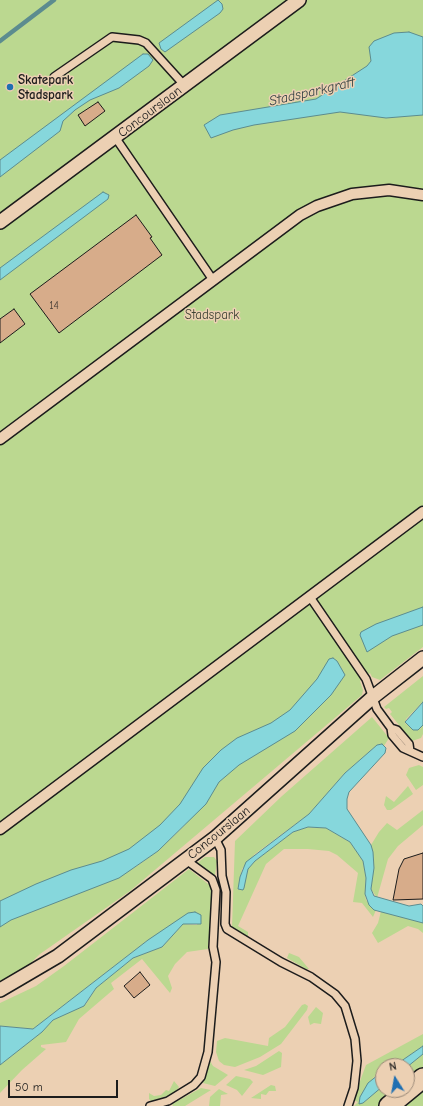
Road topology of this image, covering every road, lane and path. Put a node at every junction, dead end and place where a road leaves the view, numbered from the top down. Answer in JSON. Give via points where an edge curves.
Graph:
{"nodes":[{"id":1,"x":300,"y":0,"type":"edge"},
{"id":2,"x":54,"y":78,"type":"dead end"},
{"id":3,"x":185,"y":86,"type":"junction"},
{"id":4,"x":115,"y":137,"type":"junction"},
{"id":5,"x":423,"y":195,"type":"edge"},
{"id":6,"x":0,"y":222,"type":"edge"},
{"id":7,"x":213,"y":280,"type":"junction"},
{"id":8,"x":0,"y":439,"type":"edge"},
{"id":9,"x":423,"y":512,"type":"edge"},
{"id":10,"x":310,"y":597,"type":"junction"},
{"id":11,"x":423,"y":658,"type":"edge"},
{"id":12,"x":373,"y":697,"type":"junction"},
{"id":13,"x":423,"y":757,"type":"edge"},
{"id":14,"x":0,"y":829,"type":"edge"},
{"id":15,"x":215,"y":838,"type":"junction"},
{"id":16,"x":186,"y":860,"type":"junction"},
{"id":17,"x":0,"y":990,"type":"edge"},
{"id":18,"x":423,"y":1078,"type":"edge"},
{"id":19,"x":150,"y":1106,"type":"edge"},
{"id":20,"x":348,"y":1106,"type":"edge"},
{"id":21,"x":389,"y":1106,"type":"edge"}],
"edges":[{"from":1,"to":3,"type":"street","name":"Concourslaan"},
{"from":2,"to":3,"type":"lane","via":[[112,37],[146,43]]},
{"from":3,"to":4,"type":"street","name":"Concourslaan"},
{"from":4,"to":6,"type":"street","name":"Concourslaan"},
{"from":4,"to":7,"type":"lane"},
{"from":5,"to":7,"type":"street","via":[[389,190],[370,191],[328,201],[300,215]]},
{"from":7,"to":8,"type":"street"},
{"from":9,"to":10,"type":"street"},
{"from":10,"to":12,"type":"lane","via":[[366,679]]},
{"from":10,"to":14,"type":"street"},
{"from":11,"to":12,"type":"street","name":"Concourslaan"},
{"from":12,"to":13,"type":"lane","via":[[377,709],[391,728],[398,730],[410,751]]},
{"from":12,"to":15,"type":"street","name":"Concourslaan"},
{"from":15,"to":16,"type":"street","name":"Concourslaan"},
{"from":15,"to":20,"type":"lane","via":[[221,850],[227,929],[281,962],[311,976],[335,994],[345,1006],[358,1061]]},
{"from":16,"to":17,"type":"street","name":"Concourslaan","via":[[58,956]]},
{"from":16,"to":19,"type":"lane","via":[[212,879],[216,890],[212,947],[216,962],[208,1052],[201,1077],[194,1085],[168,1101]]},
{"from":18,"to":21,"type":"main road"}]}
